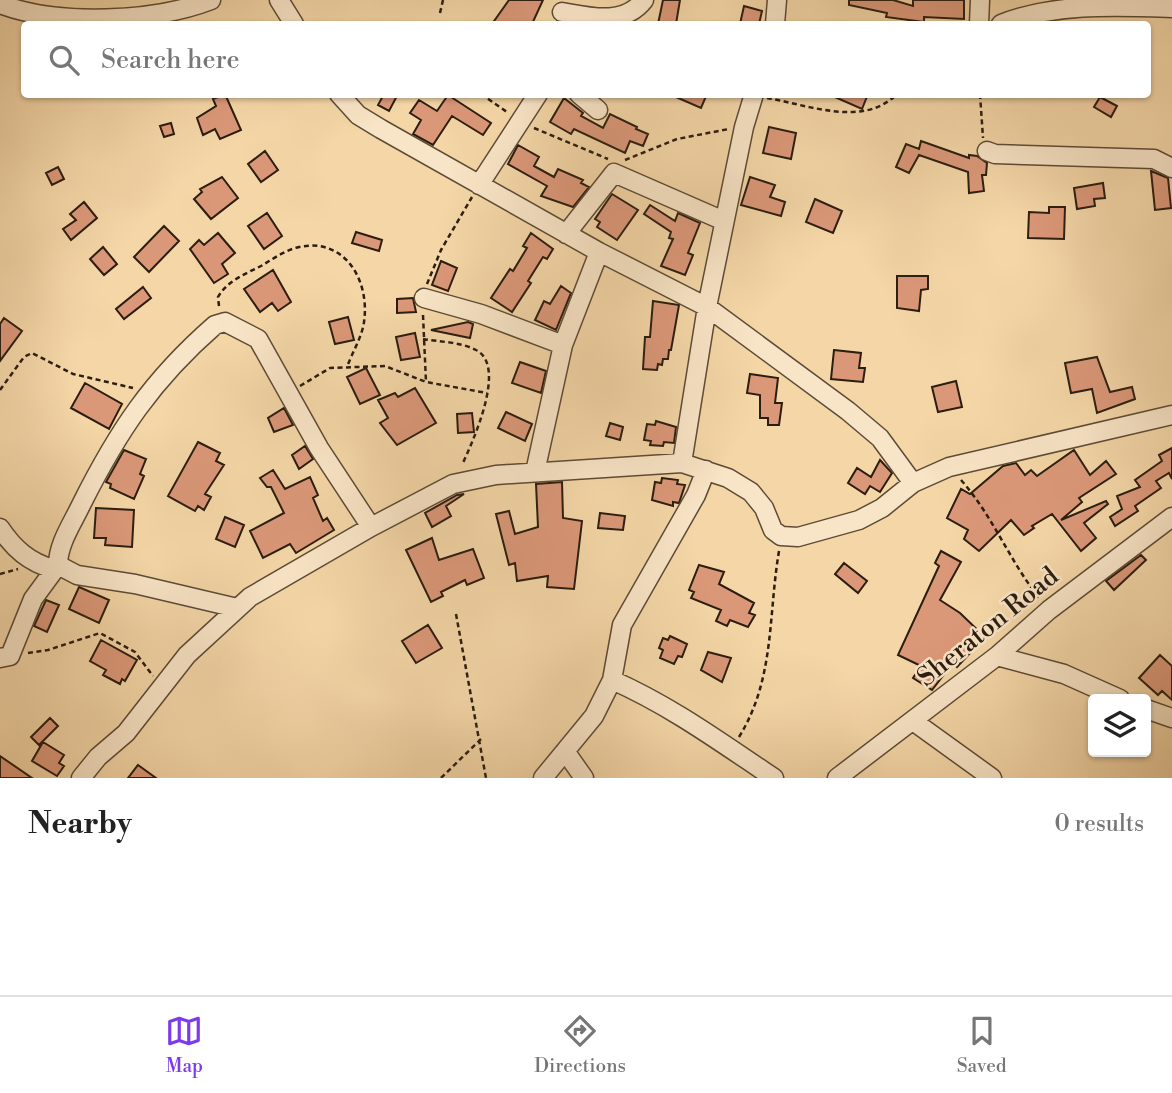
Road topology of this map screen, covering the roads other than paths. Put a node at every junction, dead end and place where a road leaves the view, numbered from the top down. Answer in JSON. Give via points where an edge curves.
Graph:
{"nodes":[{"id":1,"x":211,"y":0,"type":"edge"},
{"id":2,"x":279,"y":0,"type":"edge"},
{"id":3,"x":644,"y":0,"type":"edge"},
{"id":4,"x":777,"y":0,"type":"edge"},
{"id":5,"x":980,"y":0,"type":"edge"},
{"id":6,"x":0,"y":4,"type":"edge"},
{"id":7,"x":1172,"y":8,"type":"edge"},
{"id":8,"x":562,"y":12,"type":"edge"},
{"id":9,"x":292,"y":21,"type":"edge"},
{"id":10,"x":775,"y":21,"type":"edge"},
{"id":11,"x":979,"y":21,"type":"edge"},
{"id":12,"x":1011,"y":21,"type":"edge"},
{"id":13,"x":343,"y":98,"type":"edge"},
{"id":14,"x":536,"y":98,"type":"edge"},
{"id":15,"x":584,"y":98,"type":"edge"},
{"id":16,"x":753,"y":98,"type":"edge"},
{"id":17,"x":598,"y":110,"type":"dead end"},
{"id":18,"x":987,"y":151,"type":"road end"},
{"id":19,"x":1172,"y":168,"type":"edge"},
{"id":20,"x":479,"y":185,"type":"junction"},
{"id":21,"x":724,"y":221,"type":"junction"},
{"id":22,"x":566,"y":234,"type":"junction"},
{"id":23,"x":599,"y":252,"type":"junction"},
{"id":24,"x":424,"y":298,"type":"road end"},
{"id":25,"x":708,"y":307,"type":"junction"},
{"id":26,"x":563,"y":345,"type":"junction"},
{"id":27,"x":1172,"y":415,"type":"edge"},
{"id":28,"x":682,"y":463,"type":"junction"},
{"id":29,"x":706,"y":470,"type":"junction"},
{"id":30,"x":535,"y":472,"type":"junction"},
{"id":31,"x":913,"y":483,"type":"junction"},
{"id":32,"x":1172,"y":517,"type":"edge"},
{"id":33,"x":371,"y":527,"type":"junction"},
{"id":34,"x":0,"y":528,"type":"edge"},
{"id":35,"x":56,"y":567,"type":"junction"},
{"id":36,"x":237,"y":608,"type":"junction"},
{"id":37,"x":997,"y":656,"type":"junction"},
{"id":38,"x":5,"y":657,"type":"edge"},
{"id":39,"x":612,"y":680,"type":"junction"},
{"id":40,"x":1109,"y":694,"type":"edge"},
{"id":41,"x":1151,"y":711,"type":"edge"},
{"id":42,"x":1172,"y":718,"type":"edge"},
{"id":43,"x":913,"y":721,"type":"junction"},
{"id":44,"x":565,"y":751,"type":"junction"},
{"id":45,"x":81,"y":778,"type":"edge"},
{"id":46,"x":543,"y":778,"type":"edge"},
{"id":47,"x":584,"y":778,"type":"edge"},
{"id":48,"x":774,"y":778,"type":"edge"},
{"id":49,"x":837,"y":778,"type":"edge"},
{"id":50,"x":992,"y":778,"type":"edge"}],
"edges":[{"from":1,"to":6,"type":"street","via":[[151,16],[126,17],[67,16]]},
{"from":2,"to":9,"type":"street"},
{"from":3,"to":8,"type":"street","via":[[617,17],[600,19]]},
{"from":4,"to":10,"type":"street"},
{"from":5,"to":11,"type":"street"},
{"from":7,"to":12,"type":"street","via":[[1075,9]]},
{"from":13,"to":20,"type":"street","via":[[358,115]]},
{"from":14,"to":20,"type":"street"},
{"from":15,"to":17,"type":"street"},
{"from":16,"to":21,"type":"street"},
{"from":18,"to":19,"type":"street","via":[[1154,159]]},
{"from":20,"to":22,"type":"street"},
{"from":21,"to":22,"type":"street","via":[[614,173]]},
{"from":21,"to":25,"type":"street"},
{"from":22,"to":23,"type":"street"},
{"from":23,"to":25,"type":"street"},
{"from":23,"to":26,"type":"street"},
{"from":24,"to":26,"type":"street"},
{"from":25,"to":28,"type":"street"},
{"from":25,"to":31,"type":"street","via":[[880,438]]},
{"from":26,"to":30,"type":"street"},
{"from":27,"to":31,"type":"street","via":[[990,455]]},
{"from":28,"to":29,"type":"street"},
{"from":28,"to":30,"type":"street"},
{"from":29,"to":31,"type":"street","via":[[751,492],[781,536],[798,537],[859,520]]},
{"from":29,"to":39,"type":"street","via":[[622,625]]},
{"from":30,"to":33,"type":"street","via":[[453,484]]},
{"from":32,"to":37,"type":"street","name":"Sheraton Road","via":[[1049,610]]},
{"from":33,"to":35,"type":"street","via":[[318,448],[258,339],[225,322],[196,342],[150,390],[114,439],[66,536]]},
{"from":33,"to":36,"type":"street"},
{"from":34,"to":35,"type":"street","via":[[34,564]]},
{"from":35,"to":36,"type":"street"},
{"from":35,"to":38,"type":"street","via":[[33,599]]},
{"from":36,"to":45,"type":"street","via":[[187,655],[126,733]]},
{"from":37,"to":40,"type":"street","via":[[1064,674]]},
{"from":37,"to":43,"type":"street","name":"Sheraton Road"},
{"from":39,"to":44,"type":"street","via":[[594,716]]},
{"from":39,"to":48,"type":"street","via":[[654,699]]},
{"from":41,"to":42,"type":"street"},
{"from":43,"to":49,"type":"street","name":"Sheraton Road"},
{"from":43,"to":50,"type":"street"},
{"from":44,"to":46,"type":"street"},
{"from":44,"to":47,"type":"street"}]}
